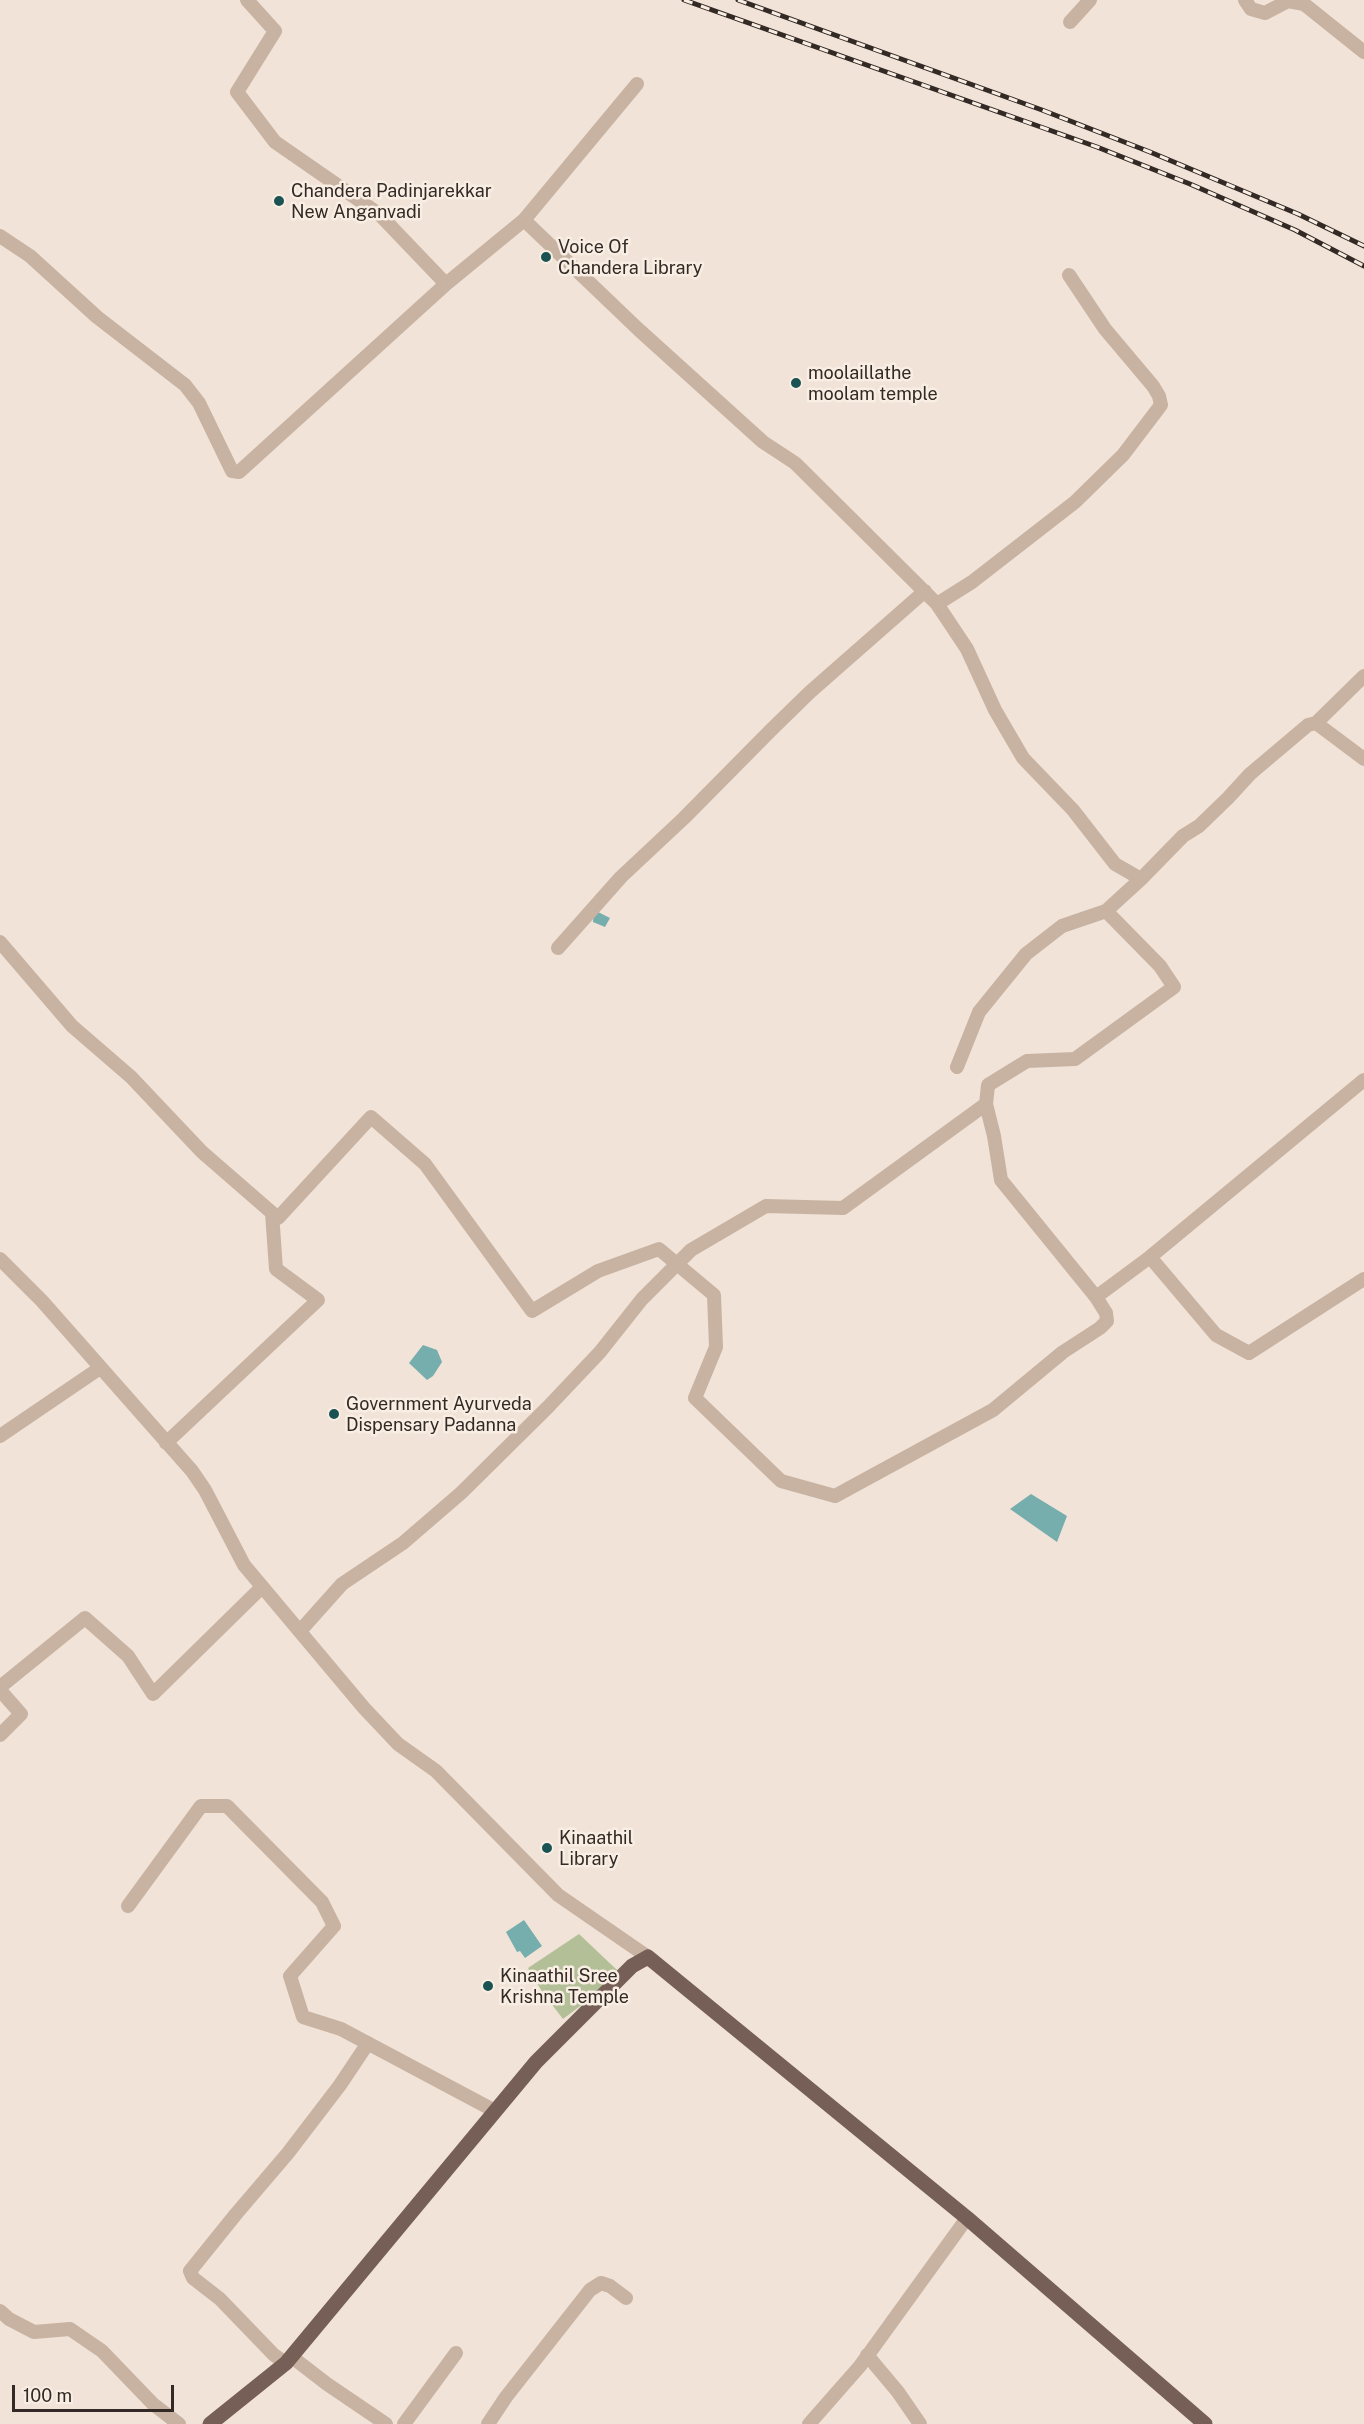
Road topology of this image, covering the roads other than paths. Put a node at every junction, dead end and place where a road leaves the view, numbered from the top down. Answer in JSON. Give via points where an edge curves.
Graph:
{"nodes":[{"id":1,"x":247,"y":0,"type":"edge"},
{"id":2,"x":1090,"y":0,"type":"edge"},
{"id":3,"x":1245,"y":0,"type":"edge"},
{"id":4,"x":1070,"y":21,"type":"dead end"},
{"id":5,"x":1364,"y":52,"type":"edge"},
{"id":6,"x":638,"y":84,"type":"dead end"},
{"id":7,"x":524,"y":220,"type":"junction"},
{"id":8,"x":0,"y":236,"type":"edge"},
{"id":9,"x":1069,"y":275,"type":"dead end"},
{"id":10,"x":446,"y":284,"type":"junction"},
{"id":11,"x":925,"y":591,"type":"junction"},
{"id":12,"x":937,"y":604,"type":"junction"},
{"id":13,"x":1364,"y":676,"type":"edge"},
{"id":14,"x":1316,"y":723,"type":"junction"},
{"id":15,"x":1364,"y":759,"type":"edge"},
{"id":16,"x":1141,"y":879,"type":"junction"},
{"id":17,"x":1106,"y":910,"type":"junction"},
{"id":18,"x":0,"y":942,"type":"edge"},
{"id":19,"x":558,"y":948,"type":"dead end"},
{"id":20,"x":957,"y":1067,"type":"dead end"},
{"id":21,"x":1364,"y":1080,"type":"edge"},
{"id":22,"x":986,"y":1104,"type":"junction"},
{"id":23,"x":272,"y":1213,"type":"junction"},
{"id":24,"x":1150,"y":1257,"type":"junction"},
{"id":25,"x":0,"y":1259,"type":"edge"},
{"id":26,"x":677,"y":1264,"type":"junction"},
{"id":27,"x":1364,"y":1280,"type":"edge"},
{"id":28,"x":1096,"y":1297,"type":"junction"},
{"id":29,"x":100,"y":1368,"type":"junction"},
{"id":30,"x":0,"y":1436,"type":"edge"},
{"id":31,"x":166,"y":1443,"type":"junction"},
{"id":32,"x":262,"y":1587,"type":"junction"},
{"id":33,"x":300,"y":1631,"type":"junction"},
{"id":34,"x":0,"y":1689,"type":"edge"},
{"id":35,"x":0,"y":1736,"type":"edge"},
{"id":36,"x":128,"y":1906,"type":"dead end"},
{"id":37,"x":648,"y":1957,"type":"junction"},
{"id":38,"x":368,"y":2043,"type":"junction"},
{"id":39,"x":495,"y":2111,"type":"junction"},
{"id":40,"x":967,"y":2218,"type":"junction"},
{"id":41,"x":626,"y":2298,"type":"dead end"},
{"id":42,"x":0,"y":2311,"type":"edge"},
{"id":43,"x":456,"y":2353,"type":"dead end"},
{"id":44,"x":867,"y":2355,"type":"junction"},
{"id":45,"x":289,"y":2360,"type":"junction"},
{"id":46,"x":179,"y":2424,"type":"edge"},
{"id":47,"x":210,"y":2424,"type":"edge"},
{"id":48,"x":386,"y":2424,"type":"edge"},
{"id":49,"x":404,"y":2424,"type":"edge"},
{"id":50,"x":488,"y":2424,"type":"edge"},
{"id":51,"x":809,"y":2424,"type":"edge"},
{"id":52,"x":920,"y":2424,"type":"edge"},
{"id":53,"x":1205,"y":2424,"type":"edge"}],
"edges":[{"from":1,"to":10,"type":"street","via":[[275,31],[237,92],[275,142],[379,214]]},
{"from":2,"to":4,"type":"street"},
{"from":3,"to":5,"type":"street","via":[[1251,9],[1265,13],[1288,1],[1304,4]]},
{"from":6,"to":7,"type":"street"},
{"from":7,"to":10,"type":"street"},
{"from":7,"to":11,"type":"street","via":[[755,434],[795,463]]},
{"from":8,"to":10,"type":"street","via":[[30,256],[97,317],[185,385],[199,403],[232,471],[239,472]]},
{"from":9,"to":12,"type":"street","via":[[1105,329],[1153,386],[1161,405],[1123,455],[1075,502],[972,582]]},
{"from":11,"to":12,"type":"street"},
{"from":11,"to":19,"type":"street","via":[[810,692],[621,877]]},
{"from":12,"to":16,"type":"street","via":[[966,649],[1023,758],[1073,810],[1115,864]]},
{"from":13,"to":14,"type":"street"},
{"from":14,"to":15,"type":"street"},
{"from":14,"to":16,"type":"street","via":[[1308,724],[1275,752]]},
{"from":16,"to":17,"type":"street"},
{"from":17,"to":20,"type":"street","via":[[1062,926],[1026,954],[979,1012]]},
{"from":17,"to":22,"type":"street","via":[[1160,966],[1174,987],[1075,1059],[1027,1061],[988,1085]]},
{"from":18,"to":23,"type":"street","via":[[72,1026],[131,1077],[202,1152]]},
{"from":21,"to":24,"type":"street"},
{"from":22,"to":26,"type":"street","via":[[843,1208],[766,1206],[691,1250]]},
{"from":22,"to":28,"type":"street","via":[[1001,1180]]},
{"from":23,"to":26,"type":"street","via":[[278,1218],[371,1117],[426,1164],[532,1311],[598,1271],[659,1249]]},
{"from":23,"to":31,"type":"street","via":[[276,1269],[318,1300]]},
{"from":24,"to":27,"type":"street","via":[[1216,1335],[1249,1353]]},
{"from":24,"to":28,"type":"street"},
{"from":25,"to":29,"type":"street"},
{"from":26,"to":28,"type":"street","via":[[714,1295],[716,1347],[695,1398],[781,1481],[835,1496],[993,1410],[1107,1321],[1107,1313]]},
{"from":26,"to":33,"type":"street","via":[[642,1299],[600,1352],[461,1493],[404,1543],[342,1584]]},
{"from":29,"to":30,"type":"street"},
{"from":29,"to":31,"type":"street"},
{"from":31,"to":32,"type":"street","via":[[192,1471],[244,1565]]},
{"from":32,"to":33,"type":"street"},
{"from":32,"to":34,"type":"street","via":[[153,1694],[128,1656],[85,1618]]},
{"from":33,"to":37,"type":"street","via":[[398,1744],[436,1771],[558,1895]]},
{"from":34,"to":35,"type":"street","via":[[21,1714]]},
{"from":36,"to":38,"type":"street","via":[[201,1806],[227,1806],[322,1902],[334,1926],[290,1976],[303,2017]]},
{"from":37,"to":39,"type":"main road","via":[[632,1966],[536,2062]]},
{"from":37,"to":40,"type":"main road"},
{"from":38,"to":39,"type":"street"},
{"from":38,"to":45,"type":"street","via":[[288,2153],[190,2271],[274,2355]]},
{"from":39,"to":45,"type":"main road"},
{"from":40,"to":44,"type":"street"},
{"from":40,"to":53,"type":"main road"},
{"from":41,"to":50,"type":"street","via":[[601,2283],[590,2290]]},
{"from":42,"to":46,"type":"street","via":[[34,2332],[70,2329],[102,2351],[153,2404]]},
{"from":43,"to":49,"type":"street"},
{"from":44,"to":51,"type":"street"},
{"from":44,"to":52,"type":"street"},
{"from":45,"to":47,"type":"main road"},
{"from":45,"to":48,"type":"street"}]}
